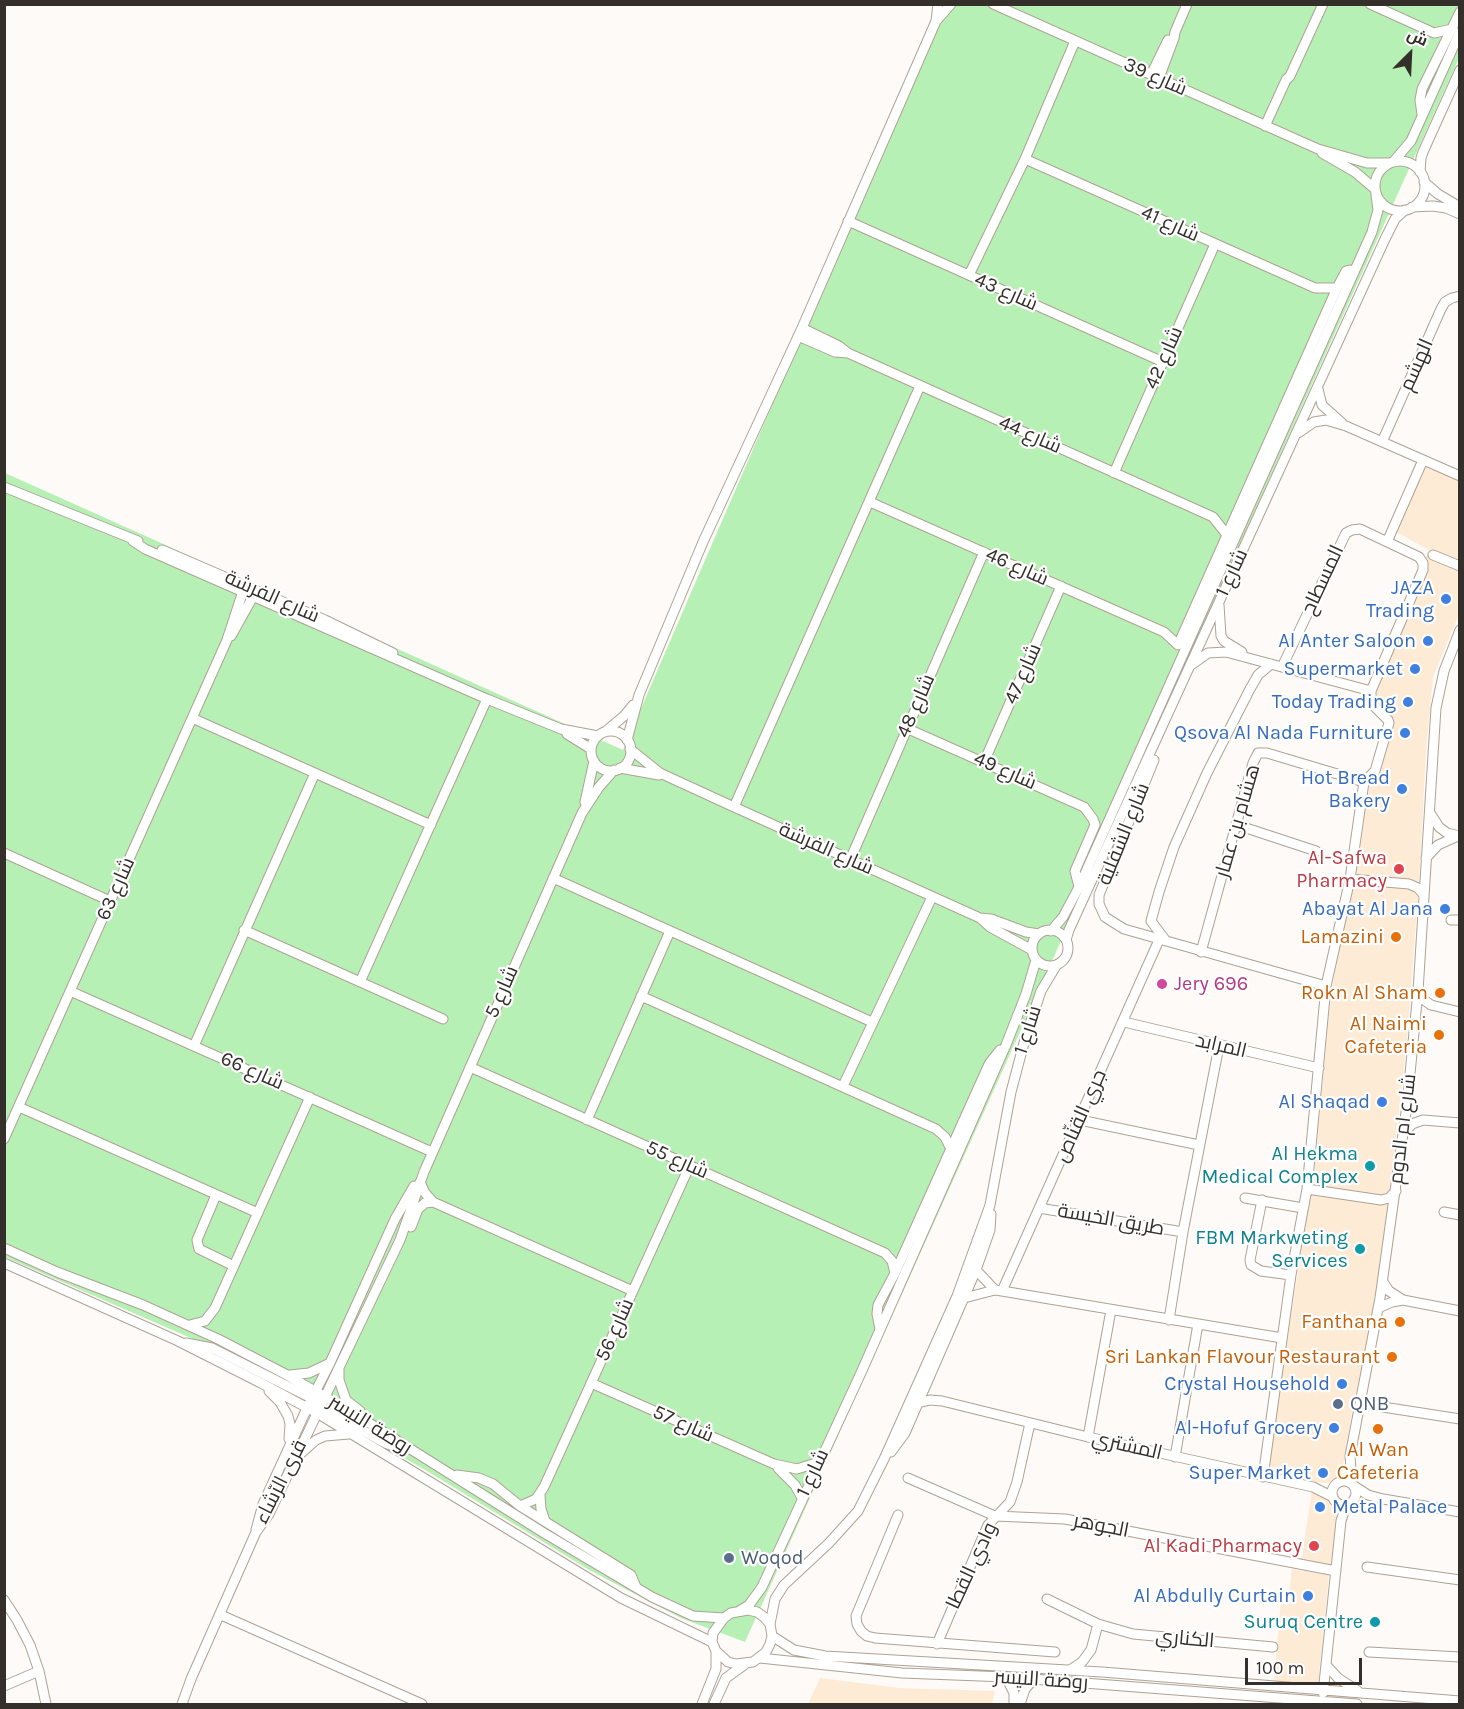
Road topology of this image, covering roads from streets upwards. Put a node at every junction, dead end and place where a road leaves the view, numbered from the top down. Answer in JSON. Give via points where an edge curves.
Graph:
{"nodes":[{"id":1,"x":938,"y":4,"type":"edge"},
{"id":2,"x":951,"y":4,"type":"edge"},
{"id":3,"x":993,"y":4,"type":"edge"},
{"id":4,"x":1187,"y":4,"type":"edge"},
{"id":5,"x":1323,"y":4,"type":"edge"},
{"id":6,"x":1370,"y":4,"type":"edge"},
{"id":7,"x":1460,"y":12,"type":"edge"},
{"id":8,"x":936,"y":21,"type":"junction"},
{"id":9,"x":1456,"y":31,"type":"edge"},
{"id":10,"x":1434,"y":33,"type":"junction"},
{"id":11,"x":1075,"y":41,"type":"junction"},
{"id":12,"x":1441,"y":50,"type":"junction"},
{"id":13,"x":1460,"y":69,"type":"edge"},
{"id":14,"x":1155,"y":77,"type":"junction"},
{"id":15,"x":1423,"y":117,"type":"junction"},
{"id":16,"x":1268,"y":127,"type":"junction"},
{"id":17,"x":1318,"y":149,"type":"junction"},
{"id":18,"x":1025,"y":159,"type":"junction"},
{"id":19,"x":1391,"y":162,"type":"junction"},
{"id":20,"x":1420,"y":172,"type":"junction"},
{"id":21,"x":1424,"y":182,"type":"junction"},
{"id":22,"x":1376,"y":192,"type":"junction"},
{"id":23,"x":1460,"y":207,"type":"edge"},
{"id":24,"x":1408,"y":209,"type":"junction"},
{"id":25,"x":1460,"y":214,"type":"edge"},
{"id":26,"x":848,"y":221,"type":"junction"},
{"id":27,"x":1215,"y":244,"type":"junction"},
{"id":28,"x":1354,"y":272,"type":"junction"},
{"id":29,"x":969,"y":275,"type":"junction"},
{"id":30,"x":1315,"y":288,"type":"junction"},
{"id":31,"x":1338,"y":288,"type":"junction"},
{"id":32,"x":1460,"y":296,"type":"edge"},
{"id":33,"x":1330,"y":305,"type":"junction"},
{"id":34,"x":800,"y":332,"type":"junction"},
{"id":35,"x":1163,"y":362,"type":"junction"},
{"id":36,"x":920,"y":386,"type":"junction"},
{"id":37,"x":1318,"y":387,"type":"junction"},
{"id":38,"x":1346,"y":426,"type":"junction"},
{"id":39,"x":1295,"y":436,"type":"junction"},
{"id":40,"x":1382,"y":442,"type":"junction"},
{"id":41,"x":1422,"y":460,"type":"junction"},
{"id":42,"x":1114,"y":472,"type":"junction"},
{"id":43,"x":1460,"y":476,"type":"edge"},
{"id":44,"x":4,"y":487,"type":"edge"},
{"id":45,"x":870,"y":502,"type":"junction"},
{"id":46,"x":1235,"y":516,"type":"junction"},
{"id":47,"x":1213,"y":517,"type":"junction"},
{"id":48,"x":1227,"y":535,"type":"junction"},
{"id":49,"x":1387,"y":542,"type":"junction"},
{"id":50,"x":984,"y":552,"type":"junction"},
{"id":51,"x":1433,"y":555,"type":"dead end"},
{"id":52,"x":1460,"y":566,"type":"edge"},
{"id":53,"x":1061,"y":586,"type":"junction"},
{"id":54,"x":244,"y":589,"type":"junction"},
{"id":55,"x":255,"y":594,"type":"junction"},
{"id":56,"x":1219,"y":602,"type":"junction"},
{"id":57,"x":1460,"y":630,"type":"edge"},
{"id":58,"x":1183,"y":631,"type":"junction"},
{"id":59,"x":1164,"y":632,"type":"junction"},
{"id":60,"x":227,"y":640,"type":"junction"},
{"id":61,"x":1178,"y":645,"type":"joint"},
{"id":62,"x":1252,"y":658,"type":"junction"},
{"id":63,"x":1271,"y":664,"type":"junction"},
{"id":64,"x":1190,"y":665,"type":"junction"},
{"id":65,"x":1282,"y":667,"type":"junction"},
{"id":66,"x":1371,"y":691,"type":"junction"},
{"id":67,"x":639,"y":695,"type":"junction"},
{"id":68,"x":487,"y":699,"type":"junction"},
{"id":69,"x":1174,"y":702,"type":"junction"},
{"id":70,"x":192,"y":718,"type":"junction"},
{"id":71,"x":549,"y":725,"type":"junction"},
{"id":72,"x":906,"y":728,"type":"junction"},
{"id":73,"x":602,"y":734,"type":"junction"},
{"id":74,"x":629,"y":744,"type":"junction"},
{"id":75,"x":591,"y":749,"type":"junction"},
{"id":76,"x":594,"y":761,"type":"junction"},
{"id":77,"x":984,"y":762,"type":"junction"},
{"id":78,"x":617,"y":769,"type":"junction"},
{"id":79,"x":315,"y":773,"type":"junction"},
{"id":80,"x":671,"y":779,"type":"junction"},
{"id":81,"x":1364,"y":782,"type":"junction"},
{"id":82,"x":734,"y":807,"type":"junction"},
{"id":83,"x":1429,"y":811,"type":"junction"},
{"id":84,"x":582,"y":813,"type":"junction"},
{"id":85,"x":431,"y":825,"type":"junction"},
{"id":86,"x":1095,"y":825,"type":"joint"},
{"id":87,"x":1237,"y":825,"type":"junction"},
{"id":88,"x":1459,"y":836,"type":"edge"},
{"id":89,"x":1316,"y":851,"type":"dead end"},
{"id":90,"x":4,"y":853,"type":"edge"},
{"id":91,"x":1426,"y":859,"type":"junction"},
{"id":92,"x":850,"y":860,"type":"junction"},
{"id":93,"x":553,"y":879,"type":"junction"},
{"id":94,"x":1350,"y":879,"type":"junction"},
{"id":95,"x":1079,"y":887,"type":"junction"},
{"id":96,"x":1424,"y":895,"type":"junction"},
{"id":97,"x":932,"y":897,"type":"junction"},
{"id":98,"x":110,"y":901,"type":"junction"},
{"id":99,"x":980,"y":918,"type":"junction"},
{"id":100,"x":244,"y":930,"type":"junction"},
{"id":101,"x":670,"y":931,"type":"junction"},
{"id":102,"x":1051,"y":931,"type":"junction"},
{"id":103,"x":1039,"y":934,"type":"junction"},
{"id":104,"x":1066,"y":940,"type":"junction"},
{"id":105,"x":1162,"y":940,"type":"junction"},
{"id":106,"x":1032,"y":950,"type":"junction"},
{"id":107,"x":1201,"y":952,"type":"junction"},
{"id":108,"x":1036,"y":960,"type":"junction"},
{"id":109,"x":1056,"y":966,"type":"junction"},
{"id":110,"x":360,"y":982,"type":"junction"},
{"id":111,"x":1326,"y":986,"type":"junction"},
{"id":112,"x":70,"y":991,"type":"junction"},
{"id":113,"x":1418,"y":991,"type":"junction"},
{"id":114,"x":642,"y":996,"type":"junction"},
{"id":115,"x":1435,"y":1007,"type":"junction"},
{"id":116,"x":1460,"y":1012,"type":"edge"},
{"id":117,"x":1416,"y":1017,"type":"junction"},
{"id":118,"x":443,"y":1019,"type":"dead end"},
{"id":119,"x":872,"y":1022,"type":"junction"},
{"id":120,"x":1124,"y":1022,"type":"junction"},
{"id":121,"x":1006,"y":1045,"type":"junction"},
{"id":122,"x":194,"y":1046,"type":"junction"},
{"id":123,"x":1219,"y":1046,"type":"junction"},
{"id":124,"x":470,"y":1067,"type":"junction"},
{"id":125,"x":1318,"y":1068,"type":"junction"},
{"id":126,"x":843,"y":1086,"type":"junction"},
{"id":127,"x":310,"y":1097,"type":"junction"},
{"id":128,"x":1407,"y":1105,"type":"junction"},
{"id":129,"x":19,"y":1107,"type":"junction"},
{"id":130,"x":586,"y":1120,"type":"junction"},
{"id":131,"x":1080,"y":1120,"type":"junction"},
{"id":132,"x":1423,"y":1120,"type":"junction"},
{"id":133,"x":1460,"y":1123,"type":"edge"},
{"id":134,"x":960,"y":1128,"type":"junction"},
{"id":135,"x":936,"y":1129,"type":"junction"},
{"id":136,"x":1404,"y":1133,"type":"junction"},
{"id":137,"x":4,"y":1139,"type":"edge"},
{"id":138,"x":1199,"y":1145,"type":"junction"},
{"id":139,"x":951,"y":1149,"type":"junction"},
{"id":140,"x":432,"y":1152,"type":"junction"},
{"id":141,"x":690,"y":1165,"type":"junction"},
{"id":142,"x":424,"y":1172,"type":"junction"},
{"id":143,"x":420,"y":1182,"type":"junction"},
{"id":144,"x":1307,"y":1189,"type":"junction"},
{"id":145,"x":1396,"y":1190,"type":"junction"},
{"id":146,"x":216,"y":1195,"type":"junction"},
{"id":147,"x":1245,"y":1198,"type":"dead end"},
{"id":148,"x":1262,"y":1200,"type":"junction"},
{"id":149,"x":433,"y":1202,"type":"junction"},
{"id":150,"x":990,"y":1205,"type":"junction"},
{"id":151,"x":1039,"y":1208,"type":"junction"},
{"id":152,"x":1303,"y":1208,"type":"junction"},
{"id":153,"x":1444,"y":1212,"type":"dead end"},
{"id":154,"x":258,"y":1213,"type":"junction"},
{"id":155,"x":1460,"y":1215,"type":"edge"},
{"id":156,"x":1183,"y":1232,"type":"junction"},
{"id":157,"x":400,"y":1240,"type":"junction"},
{"id":158,"x":4,"y":1248,"type":"edge"},
{"id":159,"x":906,"y":1248,"type":"junction"},
{"id":160,"x":885,"y":1253,"type":"junction"},
{"id":161,"x":4,"y":1263,"type":"edge"},
{"id":162,"x":234,"y":1266,"type":"junction"},
{"id":163,"x":976,"y":1270,"type":"junction"},
{"id":164,"x":895,"y":1273,"type":"junction"},
{"id":165,"x":1291,"y":1275,"type":"junction"},
{"id":166,"x":1383,"y":1282,"type":"junction"},
{"id":167,"x":633,"y":1291,"type":"junction"},
{"id":168,"x":998,"y":1291,"type":"junction"},
{"id":169,"x":964,"y":1298,"type":"junction"},
{"id":170,"x":1403,"y":1300,"type":"junction"},
{"id":171,"x":215,"y":1308,"type":"junction"},
{"id":172,"x":1378,"y":1308,"type":"junction"},
{"id":173,"x":1112,"y":1310,"type":"junction"},
{"id":174,"x":1459,"y":1310,"type":"edge"},
{"id":175,"x":1169,"y":1320,"type":"junction"},
{"id":176,"x":1197,"y":1324,"type":"junction"},
{"id":177,"x":190,"y":1325,"type":"junction"},
{"id":178,"x":880,"y":1329,"type":"junction"},
{"id":179,"x":1282,"y":1338,"type":"junction"},
{"id":180,"x":218,"y":1339,"type":"junction"},
{"id":181,"x":178,"y":1341,"type":"junction"},
{"id":182,"x":330,"y":1363,"type":"junction"},
{"id":183,"x":339,"y":1369,"type":"junction"},
{"id":184,"x":287,"y":1375,"type":"junction"},
{"id":185,"x":928,"y":1381,"type":"junction"},
{"id":186,"x":261,"y":1383,"type":"junction"},
{"id":187,"x":591,"y":1383,"type":"junction"},
{"id":188,"x":325,"y":1397,"type":"junction"},
{"id":189,"x":311,"y":1399,"type":"junction"},
{"id":190,"x":942,"y":1401,"type":"junction"},
{"id":191,"x":918,"y":1403,"type":"junction"},
{"id":192,"x":1383,"y":1407,"type":"dead end"},
{"id":193,"x":319,"y":1410,"type":"junction"},
{"id":194,"x":1460,"y":1419,"type":"edge"},
{"id":195,"x":1030,"y":1423,"type":"junction"},
{"id":196,"x":350,"y":1434,"type":"junction"},
{"id":197,"x":1088,"y":1437,"type":"junction"},
{"id":198,"x":414,"y":1452,"type":"junction"},
{"id":199,"x":885,"y":1457,"type":"junction"},
{"id":200,"x":1175,"y":1457,"type":"junction"},
{"id":201,"x":288,"y":1460,"type":"junction"},
{"id":202,"x":819,"y":1462,"type":"junction"},
{"id":203,"x":774,"y":1464,"type":"junction"},
{"id":204,"x":453,"y":1475,"type":"junction"},
{"id":205,"x":1263,"y":1477,"type":"junction"},
{"id":206,"x":908,"y":1478,"type":"dead end"},
{"id":207,"x":1336,"y":1484,"type":"junction"},
{"id":208,"x":1353,"y":1485,"type":"junction"},
{"id":209,"x":1313,"y":1487,"type":"junction"},
{"id":210,"x":540,"y":1495,"type":"junction"},
{"id":211,"x":1333,"y":1497,"type":"junction"},
{"id":212,"x":802,"y":1498,"type":"junction"},
{"id":213,"x":1383,"y":1499,"type":"junction"},
{"id":214,"x":1349,"y":1504,"type":"junction"},
{"id":215,"x":520,"y":1506,"type":"junction"},
{"id":216,"x":1460,"y":1512,"type":"edge"},
{"id":217,"x":898,"y":1515,"type":"dead end"},
{"id":218,"x":995,"y":1516,"type":"junction"},
{"id":219,"x":546,"y":1522,"type":"junction"},
{"id":220,"x":1367,"y":1567,"type":"dead end"},
{"id":221,"x":1335,"y":1571,"type":"junction"},
{"id":222,"x":1460,"y":1580,"type":"edge"},
{"id":223,"x":636,"y":1587,"type":"junction"},
{"id":224,"x":1047,"y":1599,"type":"dead end"},
{"id":225,"x":4,"y":1600,"type":"edge"},
{"id":226,"x":739,"y":1611,"type":"junction"},
{"id":227,"x":221,"y":1615,"type":"junction"},
{"id":228,"x":724,"y":1618,"type":"junction"},
{"id":229,"x":770,"y":1624,"type":"junction"},
{"id":230,"x":1098,"y":1624,"type":"junction"},
{"id":231,"x":772,"y":1636,"type":"junction"},
{"id":232,"x":937,"y":1644,"type":"junction"},
{"id":233,"x":714,"y":1647,"type":"junction"},
{"id":234,"x":1273,"y":1647,"type":"dead end"},
{"id":235,"x":1091,"y":1650,"type":"junction"},
{"id":236,"x":1055,"y":1652,"type":"dead end"},
{"id":237,"x":1369,"y":1652,"type":"dead end"},
{"id":238,"x":1460,"y":1657,"type":"edge"},
{"id":239,"x":760,"y":1658,"type":"junction"},
{"id":240,"x":745,"y":1664,"type":"junction"},
{"id":241,"x":1326,"y":1665,"type":"junction"},
{"id":242,"x":1070,"y":1670,"type":"junction"},
{"id":243,"x":39,"y":1671,"type":"junction"},
{"id":244,"x":1102,"y":1672,"type":"junction"},
{"id":245,"x":1006,"y":1677,"type":"junction"},
{"id":246,"x":1034,"y":1679,"type":"junction"},
{"id":247,"x":4,"y":1686,"type":"edge"},
{"id":248,"x":1320,"y":1689,"type":"junction"},
{"id":249,"x":1363,"y":1693,"type":"junction"},
{"id":250,"x":1287,"y":1698,"type":"junction"},
{"id":251,"x":407,"y":1701,"type":"edge"},
{"id":252,"x":1460,"y":1701,"type":"edge"},
{"id":253,"x":1319,"y":1703,"type":"edge"},
{"id":254,"x":46,"y":1704,"type":"edge"},
{"id":255,"x":183,"y":1704,"type":"edge"},
{"id":256,"x":422,"y":1704,"type":"edge"},
{"id":257,"x":702,"y":1704,"type":"edge"},
{"id":258,"x":714,"y":1704,"type":"edge"},
{"id":259,"x":1014,"y":1704,"type":"edge"},
{"id":260,"x":1020,"y":1704,"type":"edge"},
{"id":261,"x":1296,"y":1704,"type":"edge"},
{"id":262,"x":1357,"y":1704,"type":"edge"}],
"edges":[{"from":1,"to":8,"type":"street"},
{"from":2,"to":8,"type":"street"},
{"from":3,"to":11,"type":"street","name":"شارع 39"},
{"from":4,"to":14,"type":"street","via":[[1175,32],[1169,36]]},
{"from":5,"to":16,"type":"street"},
{"from":6,"to":10,"type":"street"},
{"from":7,"to":9,"type":"street"},
{"from":8,"to":26,"type":"street"},
{"from":9,"to":10,"type":"street"},
{"from":9,"to":12,"type":"street"},
{"from":9,"to":15,"type":"street"},
{"from":10,"to":12,"type":"street"},
{"from":11,"to":14,"type":"street","name":"شارع 39"},
{"from":11,"to":18,"type":"street"},
{"from":12,"to":15,"type":"street","via":[[1422,89]]},
{"from":13,"to":20,"type":"street","via":[[1423,152]]},
{"from":14,"to":16,"type":"street","name":"شارع 39"},
{"from":15,"to":19,"type":"street","via":[[1411,141]]},
{"from":16,"to":17,"type":"street","name":"شارع 39"},
{"from":17,"to":19,"type":"street","name":"شارع 39","via":[[1360,162]]},
{"from":17,"to":22,"type":"street","name":"شارع 39","via":[[1355,172]]},
{"from":18,"to":27,"type":"street","name":"شارع 41"},
{"from":18,"to":29,"type":"street"},
{"from":19,"to":20,"type":"street","via":[[1404,161]]},
{"from":19,"to":22,"type":"street","via":[[1380,170]]},
{"from":20,"to":21,"type":"street"},
{"from":21,"to":23,"type":"street"},
{"from":21,"to":24,"type":"street","via":[[1419,201]]},
{"from":22,"to":24,"type":"street","via":[[1388,208]]},
{"from":22,"to":28,"type":"street","name":"شارع 1","via":[[1377,220]]},
{"from":24,"to":25,"type":"street","via":[[1439,207]]},
{"from":24,"to":37,"type":"street","name":"شارع 1","via":[[1390,227]]},
{"from":26,"to":29,"type":"street","name":"شارع 43"},
{"from":26,"to":34,"type":"street"},
{"from":27,"to":30,"type":"street","name":"شارع 41"},
{"from":27,"to":35,"type":"street","name":"شارع 42"},
{"from":28,"to":31,"type":"street","name":"شارع 1","via":[[1346,271]]},
{"from":28,"to":95,"type":"street","name":"شارع 1"},
{"from":29,"to":35,"type":"street","name":"شارع 43"},
{"from":30,"to":31,"type":"street","name":"شارع 41"},
{"from":30,"to":33,"type":"street","name":"شارع 41"},
{"from":31,"to":33,"type":"street","name":"شارع 1"},
{"from":32,"to":40,"type":"street","name":"الهشم","via":[[1445,302],[1441,309]]},
{"from":33,"to":46,"type":"street","name":"شارع 1"},
{"from":34,"to":36,"type":"street","name":"شارع 44","via":[[839,346]]},
{"from":34,"to":67,"type":"street","via":[[703,542]]},
{"from":35,"to":42,"type":"street","name":"شارع 42"},
{"from":36,"to":42,"type":"street","name":"شارع 44"},
{"from":36,"to":45,"type":"street"},
{"from":37,"to":38,"type":"street","via":[[1322,405]]},
{"from":37,"to":39,"type":"street","name":"شارع 1"},
{"from":38,"to":39,"type":"street","via":[[1321,420],[1308,424]]},
{"from":38,"to":40,"type":"street"},
{"from":39,"to":56,"type":"street","name":"شارع 1"},
{"from":40,"to":41,"type":"street"},
{"from":41,"to":43,"type":"street"},
{"from":41,"to":49,"type":"street"},
{"from":42,"to":47,"type":"street","name":"شارع 44"},
{"from":44,"to":54,"type":"street","name":"شارع الفرشة","via":[[148,544]]},
{"from":45,"to":50,"type":"street","name":"شارع 46"},
{"from":45,"to":82,"type":"street"},
{"from":46,"to":47,"type":"street","name":"شارع 44"},
{"from":46,"to":48,"type":"street","name":"شارع 1"},
{"from":47,"to":48,"type":"street","name":"شارع 44"},
{"from":48,"to":58,"type":"street","name":"شارع 1"},
{"from":49,"to":65,"type":"street","name":"المسطاح","via":[[1360,530],[1346,533]]},
{"from":49,"to":66,"type":"street","name":"المسطاح","via":[[1419,557],[1423,570]]},
{"from":50,"to":53,"type":"street","name":"شارع 46"},
{"from":50,"to":72,"type":"street","name":"شارع 48"},
{"from":51,"to":52,"type":"street"},
{"from":53,"to":59,"type":"street","name":"شارع 46"},
{"from":53,"to":77,"type":"street","name":"شارع 47"},
{"from":54,"to":55,"type":"street","name":"شارع الفرشة"},
{"from":54,"to":60,"type":"street","name":"شارع 63"},
{"from":55,"to":60,"type":"street","name":"شارع 63"},
{"from":55,"to":68,"type":"street","name":"شارع الفرشة","via":[[336,625]]},
{"from":56,"to":62,"type":"street","via":[[1224,640]]},
{"from":56,"to":64,"type":"street","name":"شارع 1"},
{"from":57,"to":83,"type":"street","name":"شارع ام الدوم","via":[[1438,696]]},
{"from":58,"to":59,"type":"street","name":"شارع 46"},
{"from":58,"to":61,"type":"street","name":"شارع 1"},
{"from":59,"to":61,"type":"street","name":"شارع 46"},
{"from":60,"to":70,"type":"street","name":"شارع 63"},
{"from":62,"to":63,"type":"street"},
{"from":62,"to":64,"type":"street","via":[[1215,651]]},
{"from":63,"to":65,"type":"street"},
{"from":63,"to":105,"type":"street","via":[[1250,689],[1174,847],[1151,921]]},
{"from":64,"to":69,"type":"street","name":"شارع 1"},
{"from":65,"to":66,"type":"street"},
{"from":66,"to":81,"type":"street","via":[[1371,703],[1389,723],[1375,771]]},
{"from":67,"to":73,"type":"street","via":[[624,716]]},
{"from":67,"to":74,"type":"street"},
{"from":68,"to":71,"type":"street","name":"شارع الفرشة"},
{"from":68,"to":85,"type":"street"},
{"from":69,"to":104,"type":"street","name":"شارع 1"},
{"from":69,"to":105,"type":"street","name":"شارع الشفلية","via":[[1172,718],[1099,895],[1102,912],[1109,921]]},
{"from":70,"to":79,"type":"street"},
{"from":70,"to":98,"type":"street","name":"شارع 63"},
{"from":71,"to":73,"type":"street","name":"شارع الفرشة","via":[[573,733]]},
{"from":71,"to":75,"type":"street","name":"شارع الفرشة"},
{"from":72,"to":77,"type":"street","name":"شارع 49"},
{"from":72,"to":92,"type":"street","name":"شارع 48"},
{"from":73,"to":74,"type":"street","via":[[617,732]]},
{"from":73,"to":75,"type":"street"},
{"from":74,"to":78,"type":"street","via":[[628,760]]},
{"from":74,"to":80,"type":"street","name":"شارع الفرشة","via":[[650,766]]},
{"from":75,"to":76,"type":"street"},
{"from":76,"to":78,"type":"street","via":[[603,769]]},
{"from":76,"to":84,"type":"street","name":"شارع 5"},
{"from":77,"to":86,"type":"street","name":"شارع 49","via":[[1079,804]]},
{"from":78,"to":80,"type":"street","name":"شارع الفرشة"},
{"from":78,"to":84,"type":"street","name":"شارع 5"},
{"from":79,"to":85,"type":"street"},
{"from":79,"to":100,"type":"street"},
{"from":80,"to":82,"type":"street","name":"شارع الفرشة"},
{"from":81,"to":87,"type":"street","name":"هشام بن عمار","via":[[1258,753]]},
{"from":81,"to":94,"type":"street"},
{"from":82,"to":92,"type":"street","name":"شارع الفرشة"},
{"from":83,"to":88,"type":"street","via":[[1439,827]]},
{"from":83,"to":91,"type":"street","name":"شارع ام الدوم"},
{"from":84,"to":93,"type":"street","name":"شارع 5"},
{"from":85,"to":110,"type":"street"},
{"from":86,"to":95,"type":"street","name":"شارع 1","via":[[1075,871]]},
{"from":87,"to":89,"type":"street"},
{"from":87,"to":107,"type":"street","name":"هشام بن عمار"},
{"from":88,"to":91,"type":"street","via":[[1438,845]]},
{"from":90,"to":98,"type":"street"},
{"from":91,"to":96,"type":"street","name":"شارع ام الدوم"},
{"from":92,"to":97,"type":"street","name":"شارع الفرشة"},
{"from":93,"to":101,"type":"street"},
{"from":93,"to":124,"type":"street","name":"شارع 5"},
{"from":94,"to":96,"type":"street","via":[[1409,884]]},
{"from":94,"to":111,"type":"street"},
{"from":95,"to":102,"type":"street","name":"شارع 1"},
{"from":96,"to":113,"type":"street","name":"شارع ام الدوم"},
{"from":97,"to":99,"type":"street","name":"شارع الفرشة"},
{"from":97,"to":119,"type":"street"},
{"from":98,"to":112,"type":"street","name":"شارع 63"},
{"from":99,"to":103,"type":"street","name":"شارع الفرشة"},
{"from":99,"to":106,"type":"street","name":"شارع الفرشة"},
{"from":100,"to":110,"type":"street"},
{"from":100,"to":122,"type":"street"},
{"from":101,"to":114,"type":"street"},
{"from":101,"to":119,"type":"street"},
{"from":102,"to":103,"type":"street"},
{"from":102,"to":104,"type":"street"},
{"from":103,"to":106,"type":"street"},
{"from":104,"to":109,"type":"street","via":[[1067,955]]},
{"from":105,"to":107,"type":"street","name":"شارع الشفلية"},
{"from":105,"to":120,"type":"street","name":"جري القنّاص"},
{"from":106,"to":108,"type":"street"},
{"from":107,"to":111,"type":"street","name":"شارع الشفلية"},
{"from":108,"to":109,"type":"street","via":[[1045,966]]},
{"from":108,"to":121,"type":"street","name":"شارع 1"},
{"from":109,"to":150,"type":"street","name":"شارع 1","via":[[1038,999],[1017,1066]]},
{"from":110,"to":118,"type":"street"},
{"from":111,"to":125,"type":"street"},
{"from":112,"to":122,"type":"street","name":"شارع 66"},
{"from":112,"to":129,"type":"street","name":"شارع 63"},
{"from":113,"to":115,"type":"street"},
{"from":113,"to":117,"type":"street","name":"شارع ام الدوم"},
{"from":114,"to":126,"type":"street"},
{"from":114,"to":130,"type":"street"},
{"from":115,"to":116,"type":"street"},
{"from":115,"to":117,"type":"street"},
{"from":117,"to":128,"type":"street","name":"شارع ام الدوم"},
{"from":119,"to":126,"type":"street"},
{"from":120,"to":123,"type":"street","name":"المرابد"},
{"from":120,"to":131,"type":"street","name":"جري القنّاص"},
{"from":121,"to":134,"type":"street","name":"شارع 1","via":[[989,1064]]},
{"from":121,"to":178,"type":"street","name":"شارع 1"},
{"from":122,"to":127,"type":"street","name":"شارع 66"},
{"from":123,"to":125,"type":"street","name":"المرابد"},
{"from":123,"to":138,"type":"street"},
{"from":124,"to":130,"type":"street","name":"شارع 55"},
{"from":124,"to":140,"type":"street","name":"شارع 5"},
{"from":125,"to":144,"type":"street"},
{"from":126,"to":135,"type":"street"},
{"from":127,"to":140,"type":"street","name":"شارع 66"},
{"from":127,"to":154,"type":"street"},
{"from":128,"to":132,"type":"street"},
{"from":128,"to":136,"type":"street","name":"شارع ام الدوم"},
{"from":129,"to":137,"type":"street","name":"شارع 63"},
{"from":129,"to":146,"type":"street"},
{"from":130,"to":141,"type":"street","name":"شارع 55"},
{"from":131,"to":138,"type":"street"},
{"from":131,"to":151,"type":"street","name":"جري القنّاص"},
{"from":132,"to":133,"type":"street"},
{"from":132,"to":136,"type":"street"},
{"from":134,"to":135,"type":"street"},
{"from":134,"to":139,"type":"street","name":"شارع 1"},
{"from":135,"to":139,"type":"street"},
{"from":136,"to":145,"type":"street","name":"شارع ام الدوم"},
{"from":138,"to":156,"type":"street"},
{"from":139,"to":159,"type":"street","name":"شارع 1"},
{"from":140,"to":142,"type":"street","name":"شارع 5"},
{"from":141,"to":160,"type":"street","name":"شارع 55"},
{"from":141,"to":167,"type":"street","name":"شارع 56"},
{"from":142,"to":143,"type":"street"},
{"from":142,"to":182,"type":"street","name":"قرى الرّشاء","via":[[396,1219]]},
{"from":143,"to":149,"type":"street"},
{"from":143,"to":157,"type":"street"},
{"from":144,"to":145,"type":"street","via":[[1381,1200]]},
{"from":144,"to":152,"type":"street"},
{"from":145,"to":166,"type":"street","name":"شارع ام الدوم"},
{"from":146,"to":154,"type":"street"},
{"from":146,"to":162,"type":"street","via":[[197,1240],[199,1249]]},
{"from":147,"to":148,"type":"street"},
{"from":148,"to":152,"type":"street"},
{"from":148,"to":165,"type":"street","via":[[1251,1265],[1261,1271]]},
{"from":149,"to":157,"type":"street","via":[[418,1209],[408,1233]]},
{"from":149,"to":167,"type":"street"},
{"from":150,"to":163,"type":"street","name":"شارع 1","via":[[990,1230]]},
{"from":150,"to":199,"type":"street","name":"شارع 1","via":[[957,1296]]},
{"from":151,"to":156,"type":"street","name":"طريق الخيسة"},
{"from":151,"to":168,"type":"street","name":"جري القنّاص"},
{"from":152,"to":165,"type":"street"},
{"from":153,"to":155,"type":"street"},
{"from":154,"to":162,"type":"street"},
{"from":156,"to":175,"type":"street"},
{"from":157,"to":183,"type":"street","name":"قرى الرّشاء"},
{"from":158,"to":177,"type":"street","name":"روضة النيسر"},
{"from":159,"to":160,"type":"street"},
{"from":159,"to":164,"type":"street","name":"شارع 1"},
{"from":160,"to":164,"type":"street"},
{"from":161,"to":181,"type":"street","name":"روضة النيسر"},
{"from":162,"to":171,"type":"street"},
{"from":163,"to":168,"type":"street"},
{"from":163,"to":169,"type":"street","name":"شارع 1"},
{"from":164,"to":178,"type":"street","name":"شارع 1","via":[[878,1305]]},
{"from":165,"to":179,"type":"street"},
{"from":166,"to":170,"type":"street"},
{"from":166,"to":172,"type":"street","name":"شارع ام الدوم"},
{"from":167,"to":187,"type":"street","name":"شارع 56"},
{"from":168,"to":169,"type":"street"},
{"from":168,"to":173,"type":"street"},
{"from":169,"to":185,"type":"street","name":"شارع 1"},
{"from":170,"to":172,"type":"street"},
{"from":170,"to":174,"type":"street"},
{"from":171,"to":177,"type":"street","via":[[205,1321]]},
{"from":171,"to":180,"type":"street","via":[[212,1324]]},
{"from":172,"to":208,"type":"street","name":"شارع ام الدوم","via":[[1350,1456]]},
{"from":173,"to":175,"type":"street"},
{"from":173,"to":197,"type":"street"},
{"from":175,"to":176,"type":"street"},
{"from":176,"to":179,"type":"street"},
{"from":176,"to":200,"type":"street"},
{"from":177,"to":180,"type":"street","name":"روضة النيسر"},
{"from":178,"to":202,"type":"street","name":"شارع 1"},
{"from":179,"to":205,"type":"street"},
{"from":180,"to":184,"type":"street","name":"روضة النيسر"},
{"from":181,"to":186,"type":"street","name":"روضة النيسر"},
{"from":181,"to":189,"type":"street","via":[[212,1348]]},
{"from":182,"to":184,"type":"street","via":[[309,1373]]},
{"from":182,"to":189,"type":"street","name":"قرى الرّشاء"},
{"from":183,"to":188,"type":"street","name":"قرى الرّشاء"},
{"from":183,"to":198,"type":"street","via":[[345,1400],[402,1437]]},
{"from":184,"to":189,"type":"street","name":"روضة النيسر"},
{"from":185,"to":190,"type":"street"},
{"from":185,"to":191,"type":"street","name":"شارع 1"},
{"from":186,"to":189,"type":"street","name":"روضة النيسر"},
{"from":186,"to":201,"type":"street","via":[[288,1416]]},
{"from":187,"to":203,"type":"street","name":"شارع 57"},
{"from":187,"to":210,"type":"street","name":"شارع 56"},
{"from":188,"to":189,"type":"street","name":"روضة النيسر"},
{"from":188,"to":193,"type":"street","name":"قرى الرّشاء"},
{"from":188,"to":198,"type":"street","name":"روضة النيسر"},
{"from":189,"to":193,"type":"street","name":"روضة النيسر"},
{"from":189,"to":201,"type":"street","name":"قرى الرّشاء"},
{"from":190,"to":191,"type":"street","name":"المشتري"},
{"from":190,"to":195,"type":"street","name":"المشتري"},
{"from":191,"to":199,"type":"street","name":"شارع 1","via":[[899,1443]]},
{"from":192,"to":194,"type":"street"},
{"from":193,"to":196,"type":"street","name":"روضة النيسر"},
{"from":193,"to":198,"type":"street","via":[[398,1449]]},
{"from":193,"to":201,"type":"street","name":"قرى الرّشاء"},
{"from":195,"to":197,"type":"street","name":"المشتري"},
{"from":195,"to":218,"type":"street","name":"وادي القطا","via":[[1010,1502]]},
{"from":196,"to":201,"type":"street","via":[[316,1440]]},
{"from":196,"to":233,"type":"street","name":"روضة النيسر","via":[[621,1598]]},
{"from":197,"to":200,"type":"street","name":"المشتري"},
{"from":198,"to":204,"type":"street","name":"روضة النيسر"},
{"from":199,"to":229,"type":"street","name":"شارع 1","via":[[858,1511],[780,1591]]},
{"from":200,"to":205,"type":"street","name":"المشتري"},
{"from":201,"to":227,"type":"street","name":"قرى الرّشاء"},
{"from":202,"to":203,"type":"street","name":"شارع 57","via":[[797,1469]]},
{"from":202,"to":212,"type":"street","name":"شارع 1"},
{"from":203,"to":212,"type":"street","name":"شارع 57"},
{"from":204,"to":215,"type":"street","via":[[486,1480]]},
{"from":204,"to":223,"type":"street","name":"روضة النيسر"},
{"from":205,"to":209,"type":"street","name":"المشتري"},
{"from":206,"to":218,"type":"street","name":"الجوهر"},
{"from":207,"to":208,"type":"street","via":[[1342,1481]]},
{"from":207,"to":209,"type":"street","name":"المشتري"},
{"from":207,"to":211,"type":"street"},
{"from":208,"to":213,"type":"street"},
{"from":208,"to":214,"type":"street","via":[[1356,1493]]},
{"from":209,"to":211,"type":"street","name":"المشتري"},
{"from":210,"to":215,"type":"street"},
{"from":210,"to":219,"type":"street"},
{"from":211,"to":214,"type":"street","via":[[1336,1503]]},
{"from":212,"to":226,"type":"street","name":"شارع 1","via":[[762,1587],[749,1605]]},
{"from":213,"to":214,"type":"street"},
{"from":213,"to":216,"type":"street"},
{"from":214,"to":221,"type":"street","via":[[1341,1521]]},
{"from":215,"to":219,"type":"street"},
{"from":217,"to":232,"type":"street","via":[[859,1608],[857,1624],[867,1636]]},
{"from":218,"to":221,"type":"street","name":"الجوهر","via":[[1065,1519]]},
{"from":218,"to":232,"type":"street","name":"وادي القطا"},
{"from":219,"to":223,"type":"street","via":[[631,1575]]},
{"from":220,"to":222,"type":"street"},
{"from":221,"to":241,"type":"street"},
{"from":223,"to":228,"type":"street","name":"روضة النيسر","via":[[693,1616]]},
{"from":224,"to":230,"type":"street","name":"الكناري"},
{"from":225,"to":243,"type":"street","via":[[24,1632]]},
{"from":226,"to":228,"type":"street"},
{"from":226,"to":229,"type":"street","via":[[757,1612]]},
{"from":227,"to":251,"type":"street"},
{"from":227,"to":255,"type":"street","name":"قرى الرّشاء"},
{"from":228,"to":233,"type":"street","via":[[713,1633]]},
{"from":229,"to":231,"type":"street"},
{"from":230,"to":234,"type":"street","name":"الكناري","via":[[1151,1637]]},
{"from":230,"to":235,"type":"street"},
{"from":231,"to":239,"type":"street"},
{"from":231,"to":242,"type":"street","name":"روضة النيسر","via":[[786,1646],[812,1654]]},
{"from":232,"to":236,"type":"street"},
{"from":233,"to":240,"type":"street","via":[[728,1662]]},
{"from":233,"to":257,"type":"street","via":[[716,1669]]},
{"from":235,"to":242,"type":"street"},
{"from":235,"to":244,"type":"street"},
{"from":237,"to":238,"type":"street"},
{"from":239,"to":240,"type":"street"},
{"from":239,"to":245,"type":"street","name":"روضة النيسر","via":[[902,1673]]},
{"from":240,"to":258,"type":"street","via":[[726,1678]]},
{"from":241,"to":248,"type":"street"},
{"from":241,"to":249,"type":"street","via":[[1345,1684]]},
{"from":242,"to":244,"type":"street","name":"روضة النيسر"},
{"from":243,"to":247,"type":"street"},
{"from":243,"to":254,"type":"street"},
{"from":244,"to":248,"type":"street","name":"روضة النيسر"},
{"from":245,"to":246,"type":"street","name":"روضة النيسر"},
{"from":245,"to":259,"type":"street"},
{"from":246,"to":250,"type":"street","name":"روضة النيسر"},
{"from":246,"to":260,"type":"street"},
{"from":248,"to":249,"type":"street","name":"روضة النيسر"},
{"from":248,"to":253,"type":"street"},
{"from":249,"to":252,"type":"street","name":"روضة النيسر"},
{"from":250,"to":253,"type":"street","name":"روضة النيسر"},
{"from":250,"to":261,"type":"street"},
{"from":251,"to":256,"type":"street"},
{"from":253,"to":262,"type":"street","name":"روضة النيسر"}]}
